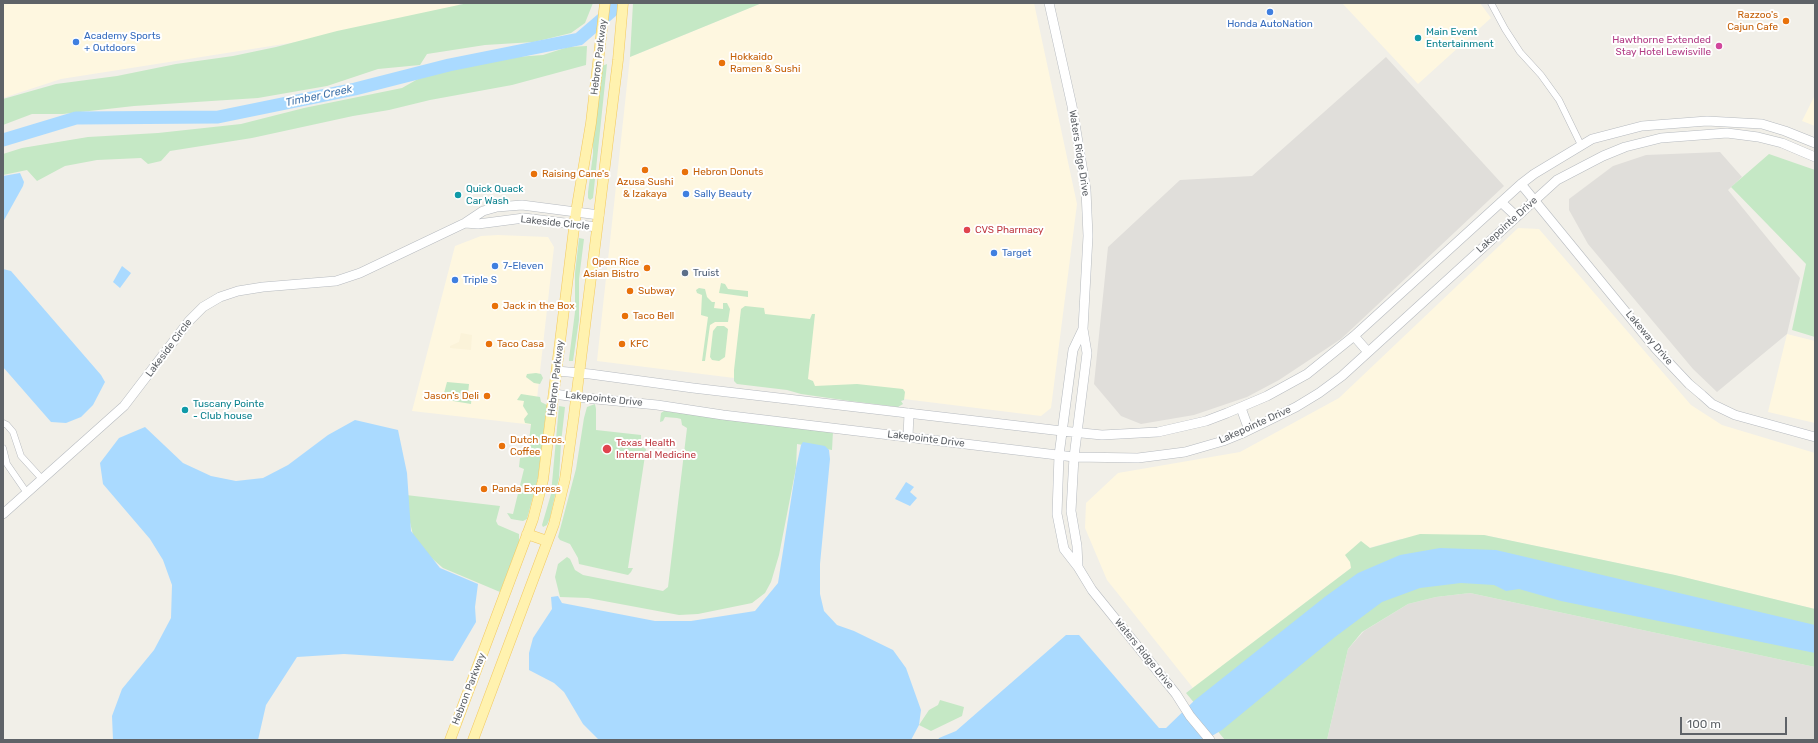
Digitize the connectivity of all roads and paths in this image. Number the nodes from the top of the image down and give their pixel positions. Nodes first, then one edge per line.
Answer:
1 (605, 3) edge
2 (623, 3) edge
3 (1049, 3) edge
4 (1491, 3) edge
5 (1785, 131) junction
6 (1782, 143) junction
7 (1815, 143) edge
8 (1581, 145) junction
9 (1815, 157) edge
10 (1522, 184) junction
11 (1535, 199) junction
12 (1501, 202) junction
13 (576, 212) junction
14 (599, 215) junction
15 (1516, 216) junction
16 (465, 223) junction
17 (576, 224) junction
18 (597, 228) junction
19 (1083, 329) junction
20 (1354, 336) junction
21 (1368, 352) junction
22 (557, 371) junction
23 (580, 372) junction
24 (554, 394) junction
25 (576, 398) junction
26 (1241, 408) junction
27 (909, 413) junction
28 (3, 424) edge
29 (1249, 430) junction
30 (1062, 431) junction
31 (1078, 433) junction
32 (908, 437) junction
33 (1815, 437) edge
34 (3, 448) edge
35 (1059, 455) junction
36 (1074, 457) junction
37 (42, 479) junction
38 (27, 493) junction
39 (3, 514) edge
40 (527, 534) junction
41 (547, 541) junction
42 (1078, 567) junction
43 (450, 740) edge
44 (473, 740) edge
45 (1210, 740) edge

1 - 13 main road, Hebron Parkway
2 - 14 main road, Hebron Parkway
3 - 19 main road, Waters Ridge Drive
4 - 8 street
5 - 6 main road
5 - 7 main road, Lakepointe Drive
5 - 8 main road, Lakepointe Drive
6 - 9 main road, Lakepointe Drive
6 - 11 main road, Lakepointe Drive
8 - 10 main road, Lakepointe Drive
10 - 11 main road, Lakeway Drive
10 - 12 main road, Lakepointe Drive
11 - 15 main road, Lakepointe Drive
11 - 33 main road, Lakeway Drive
12 - 15 main road
12 - 20 main road, Lakepointe Drive
13 - 14 main road, Lakeside Circle
13 - 16 main road, Lakeside Circle
13 - 17 main road, Hebron Parkway
14 - 18 main road, Hebron Parkway
15 - 21 main road, Lakepointe Drive
16 - 17 main road, Lakeside Circle
16 - 37 main road, Lakeside Circle
17 - 18 main road, Lakeside Circle
17 - 22 main road, Hebron Parkway
18 - 23 main road, Hebron Parkway
19 - 30 main road, Waters Ridge Drive
19 - 31 main road, Waters Ridge Drive
20 - 21 main road
20 - 26 main road, Lakepointe Drive
21 - 29 main road, Lakepointe Drive
22 - 23 main road, Lakepointe Drive
22 - 24 main road, Hebron Parkway
23 - 25 main road, Hebron Parkway
23 - 27 main road, Lakepointe Drive
24 - 25 main road, Lakepointe Drive
24 - 40 main road, Hebron Parkway
25 - 32 main road, Lakepointe Drive
25 - 41 main road, Hebron Parkway
26 - 29 main road
26 - 31 main road, Lakepointe Drive
27 - 30 main road, Lakepointe Drive
27 - 32 main road
28 - 37 street
29 - 36 main road, Lakepointe Drive
30 - 31 main road, Lakepointe Drive
30 - 35 main road, Waters Ridge Drive
31 - 36 main road, Waters Ridge Drive
32 - 35 main road, Lakepointe Drive
34 - 38 street
35 - 36 main road, Lakepointe Drive
35 - 42 main road, Waters Ridge Drive
36 - 42 main road, Waters Ridge Drive
37 - 38 main road, Lakeside Circle
38 - 39 main road, Lakeside Circle
40 - 41 main road
40 - 43 main road, Hebron Parkway
41 - 44 main road, Hebron Parkway
42 - 45 main road, Waters Ridge Drive

